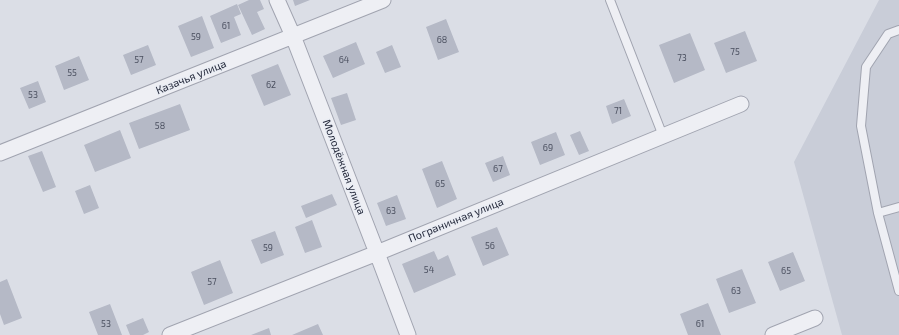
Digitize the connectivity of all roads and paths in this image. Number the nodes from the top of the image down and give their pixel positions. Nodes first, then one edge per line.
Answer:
1 (277, 0) edge
2 (383, 0) edge
3 (610, 0) edge
4 (899, 30) edge
5 (293, 36) junction
6 (741, 104) dead end
7 (664, 136) junction
8 (0, 153) edge
9 (899, 207) edge
10 (878, 213) junction
11 (377, 253) junction
12 (899, 290) edge
13 (815, 318) dead end
14 (170, 335) edge
15 (408, 335) edge
16 (773, 335) edge

1 - 5 street, Молодёжная улица
2 - 5 street, Казачья улица
3 - 7 lane
4 - 10 lane
5 - 8 street, Казачья улица
5 - 11 street, Молодёжная улица
6 - 7 street, Пограничная улица
7 - 11 street, Пограничная улица
9 - 10 lane
10 - 12 lane
11 - 14 street, Пограничная улица
11 - 15 street, Молодёжная улица
13 - 16 street

